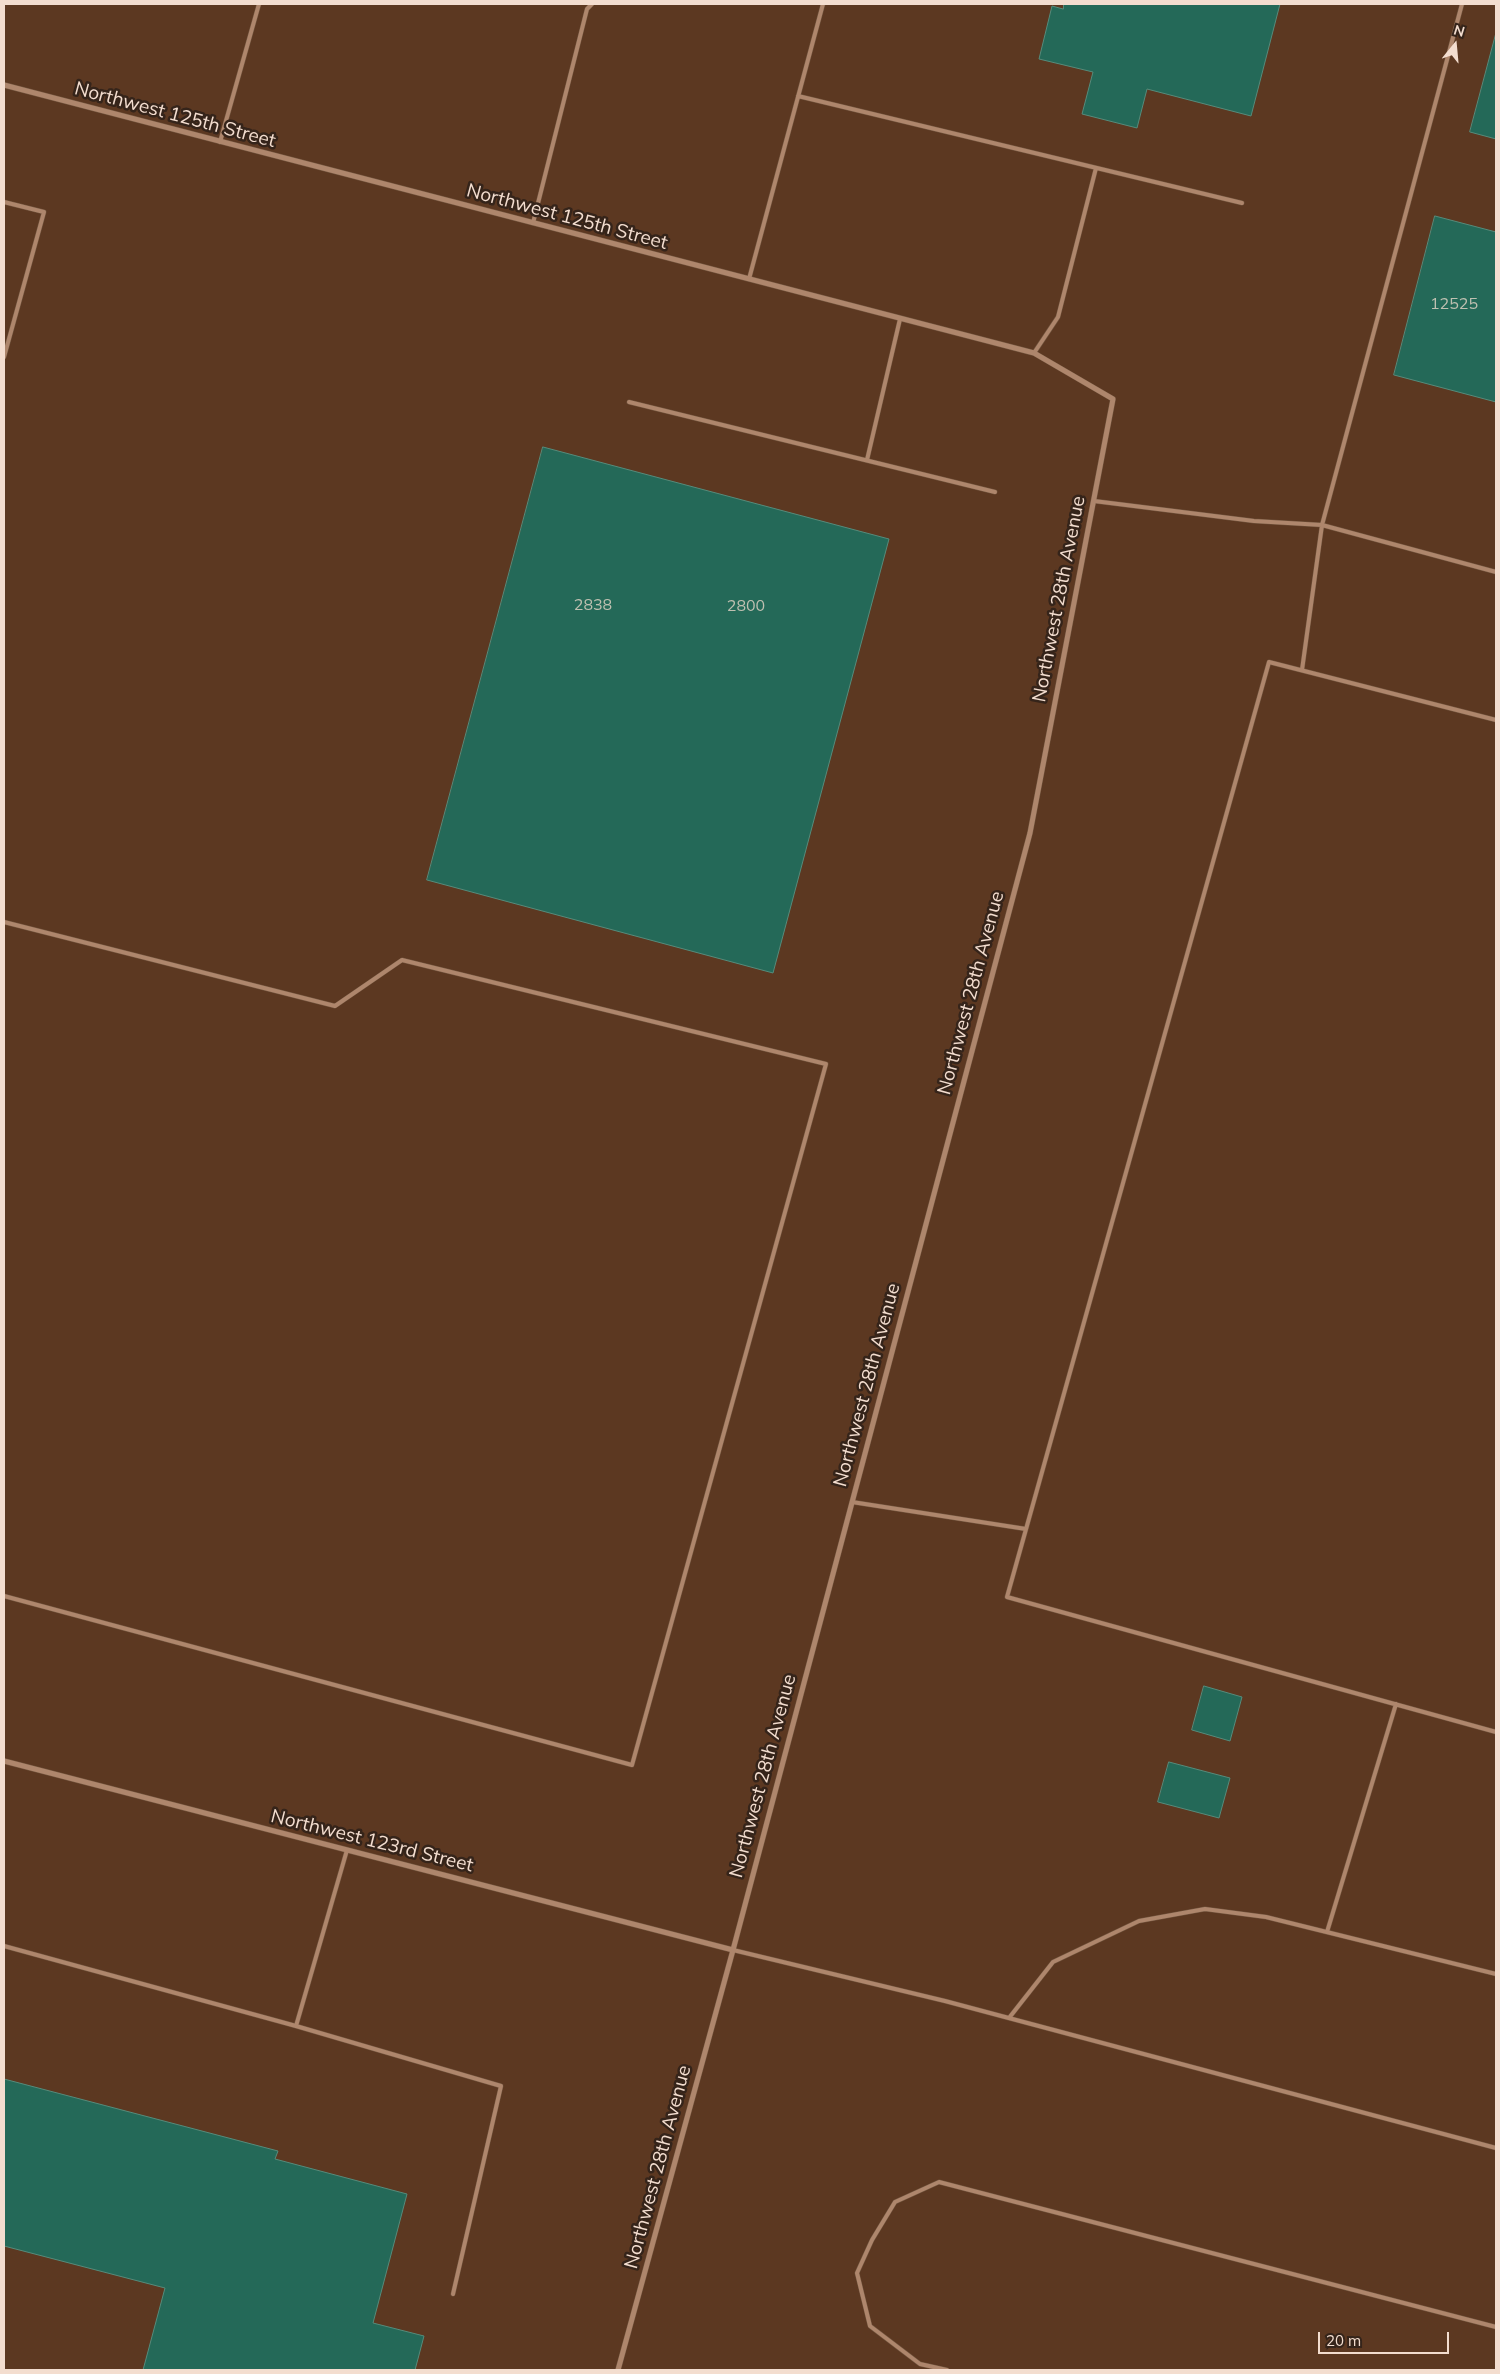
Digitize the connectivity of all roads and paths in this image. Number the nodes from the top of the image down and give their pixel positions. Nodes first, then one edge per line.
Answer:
1 (259, 4) edge
2 (592, 4) edge
3 (823, 4) edge
4 (1462, 4) edge
5 (4, 85) edge
6 (798, 96) junction
7 (220, 142) junction
8 (1096, 168) junction
9 (4, 202) edge
10 (1242, 203) dead end
11 (533, 223) junction
12 (749, 279) junction
13 (900, 318) junction
14 (1034, 353) junction
15 (4, 357) edge
16 (1113, 399) joint
17 (629, 402) dead end
18 (867, 460) junction
19 (995, 492) dead end
20 (1094, 501) junction
21 (1322, 525) junction
22 (1496, 572) edge
23 (1302, 670) junction
24 (1496, 720) edge
25 (4, 922) edge
26 (852, 1502) junction
27 (1026, 1529) junction
28 (4, 1596) edge
29 (1396, 1704) junction
30 (1496, 1732) edge
31 (4, 1761) edge
32 (347, 1850) junction
33 (1327, 1932) junction
34 (4, 1946) edge
35 (733, 1950) junction
36 (1496, 1974) edge
37 (1009, 2018) junction
38 (296, 2026) junction
39 (1496, 2148) edge
40 (453, 2294) dead end
41 (1496, 2327) edge
42 (618, 2370) edge
43 (947, 2370) edge

1 - 7 lane
2 - 11 lane
3 - 6 lane
4 - 21 lane
5 - 7 street, Northwest 125th Street
6 - 8 lane
6 - 12 lane
7 - 11 street, Northwest 125th Street
8 - 10 lane
8 - 14 lane
9 - 15 lane
11 - 12 street, Northwest 125th Street
12 - 13 street, Northwest 125th Street
13 - 14 street, Northwest 125th Street
13 - 18 lane
14 - 16 street, Northwest 125th Street
16 - 20 street, Northwest 28th Avenue
17 - 18 lane
18 - 19 lane
20 - 21 lane
20 - 26 street, Northwest 28th Avenue
21 - 22 lane
21 - 23 lane
23 - 24 lane
23 - 27 lane
25 - 28 lane
26 - 27 lane
26 - 35 street, Northwest 28th Avenue
27 - 29 lane
29 - 30 lane
29 - 33 lane
31 - 32 street, Northwest 123rd Street
32 - 35 street, Northwest 123rd Street
32 - 38 lane
33 - 36 lane
33 - 37 lane
34 - 38 lane
35 - 37 lane
35 - 42 street, Northwest 28th Avenue
37 - 39 lane
38 - 40 lane
41 - 43 lane

